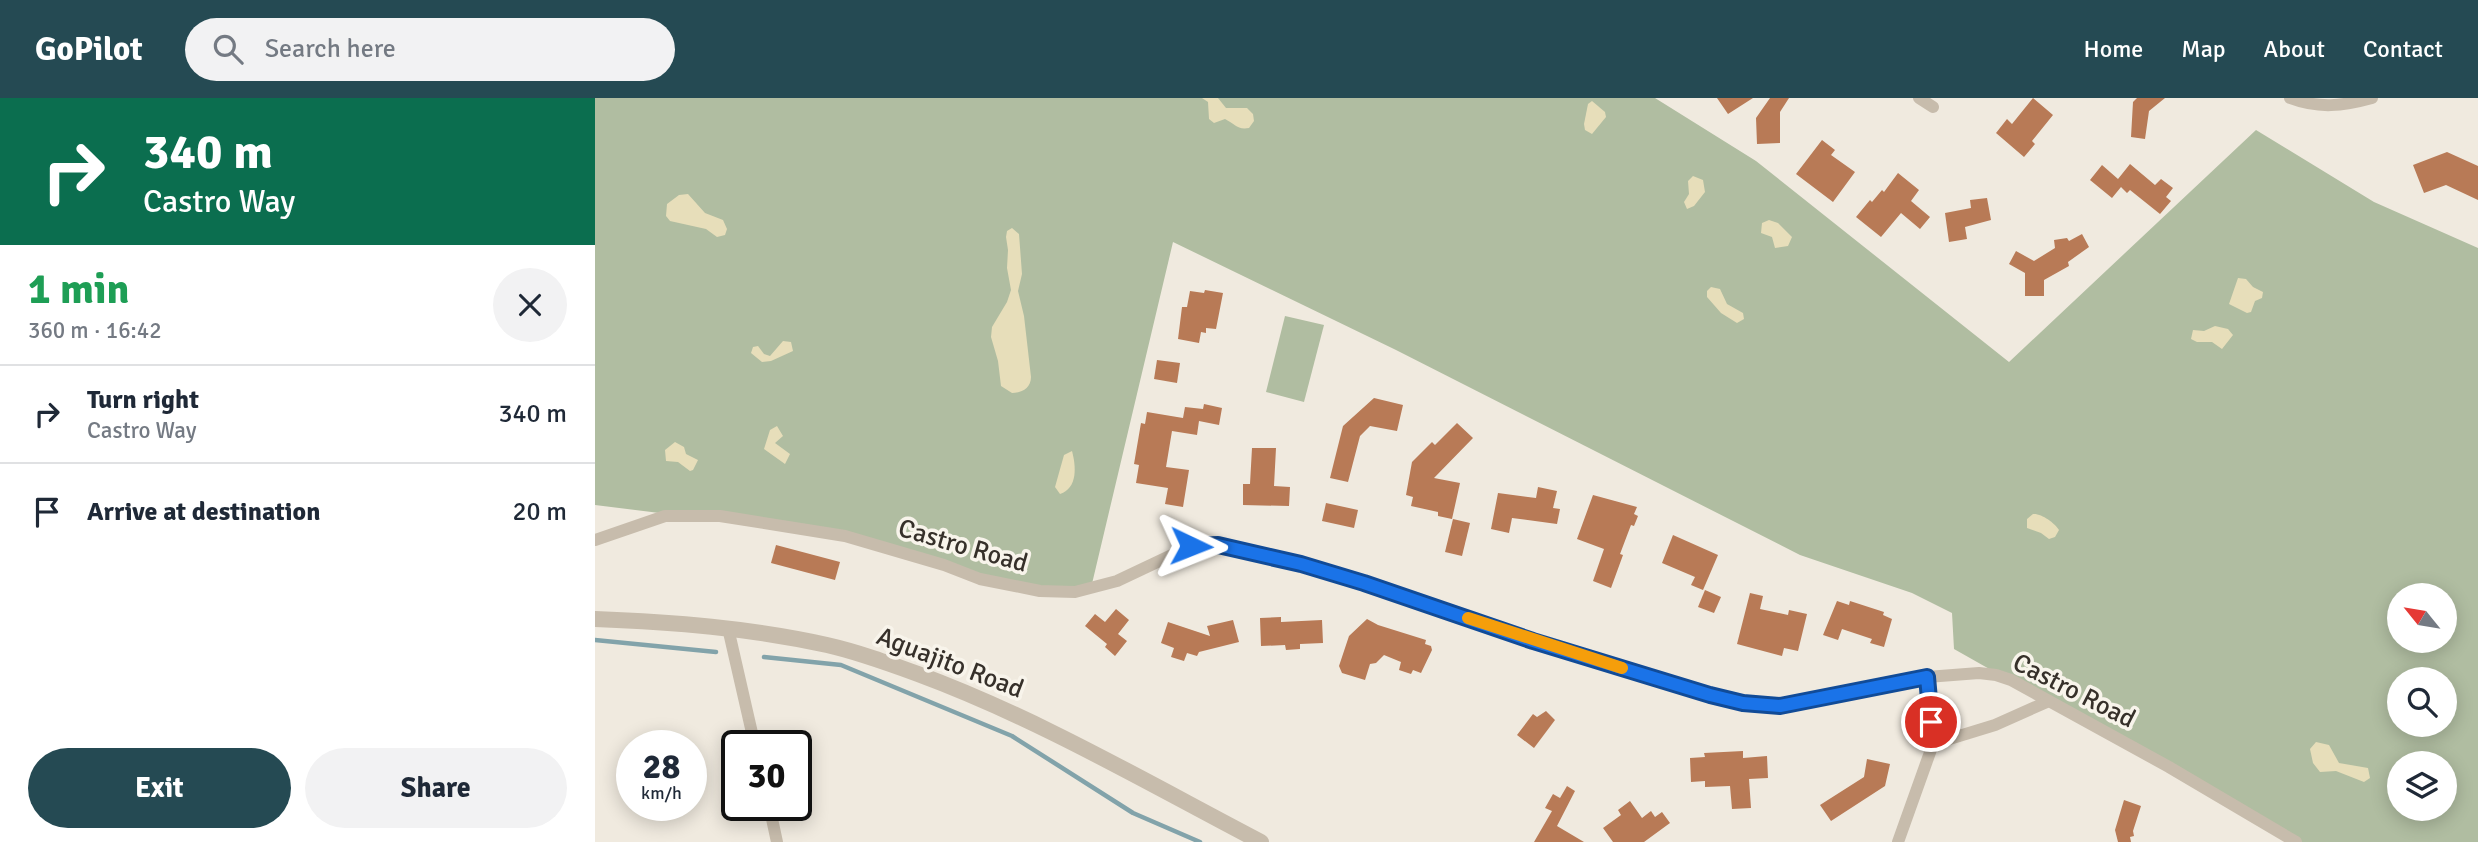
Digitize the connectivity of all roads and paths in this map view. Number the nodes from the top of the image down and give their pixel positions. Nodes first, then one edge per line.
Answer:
1 (1919, 98) edge
2 (2290, 98) edge
3 (2372, 98) edge
4 (1933, 107) dead end
5 (595, 540) edge
6 (595, 619) edge
7 (728, 628) junction
8 (1927, 677) junction
9 (2049, 701) junction
10 (751, 730) edge
11 (1933, 744) junction
12 (772, 821) edge
13 (777, 842) edge
14 (1261, 842) edge
15 (1898, 842) edge
16 (2296, 842) edge

1 - 4 street
2 - 3 street
5 - 8 street, Castro Road
6 - 7 street, Aguajito Road
7 - 10 street
7 - 14 street, Aguajito Road
8 - 9 street, Castro Road
8 - 11 street
9 - 11 street
9 - 16 street, Castro Road
11 - 15 street
12 - 13 street

